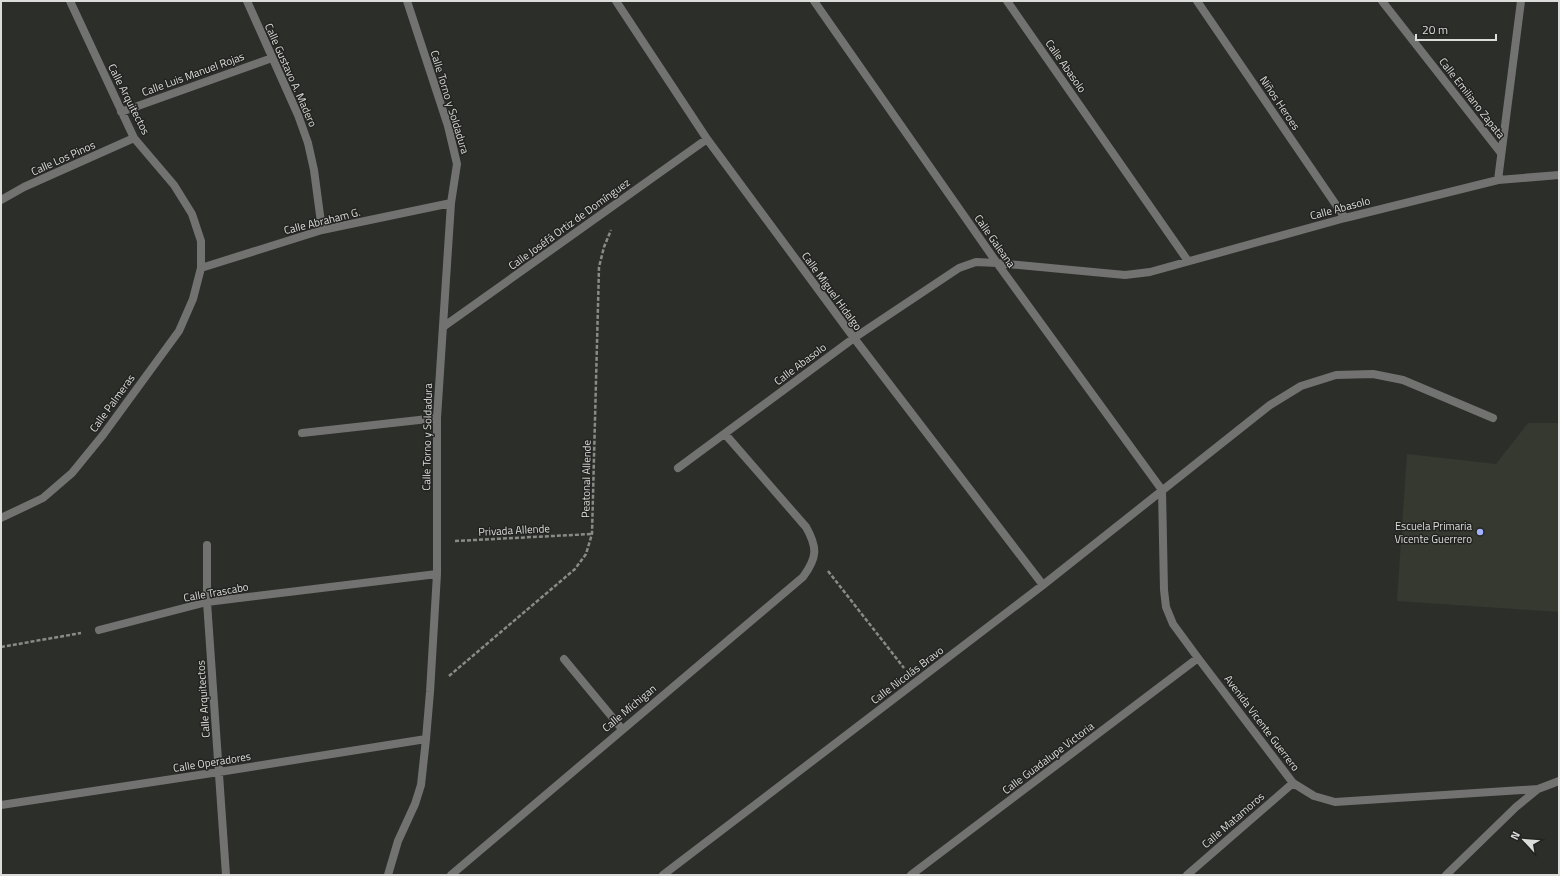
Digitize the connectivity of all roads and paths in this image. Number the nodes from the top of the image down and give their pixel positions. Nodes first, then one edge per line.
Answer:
1 (70, 1) edge
2 (247, 1) edge
3 (407, 1) edge
4 (616, 1) edge
5 (814, 1) edge
6 (1007, 1) edge
7 (1197, 1) edge
8 (1382, 1) edge
9 (1521, 1) edge
10 (272, 58) junction
11 (121, 112) junction
12 (134, 138) junction
13 (707, 139) junction
14 (1501, 153) junction
15 (1559, 175) edge
16 (1498, 180) junction
17 (623, 199) junction
18 (1, 200) edge
19 (451, 203) junction
20 (1345, 218) junction
21 (322, 230) junction
22 (1188, 261) junction
23 (997, 263) junction
24 (201, 268) junction
25 (443, 327) junction
26 (854, 338) junction
27 (437, 418) junction
28 (1494, 418) dead end
29 (302, 433) dead end
30 (725, 434) junction
31 (678, 468) dead end
32 (1162, 490) junction
33 (1, 518) edge
34 (592, 534) junction
35 (437, 542) junction
36 (207, 545) dead end
37 (814, 553) junction
38 (437, 574) junction
39 (1043, 585) junction
40 (207, 602) junction
41 (99, 630) joint
42 (1, 647) edge
43 (1198, 658) junction
44 (564, 659) dead end
45 (916, 682) junction
46 (430, 692) junction
47 (622, 729) junction
48 (426, 739) junction
49 (220, 772) junction
50 (1559, 781) edge
51 (1293, 782) junction
52 (1538, 789) junction
53 (1, 805) edge
54 (226, 875) edge
55 (388, 875) edge
56 (451, 875) edge
57 (664, 875) edge
58 (911, 875) edge
59 (1187, 875) edge
60 (1446, 875) edge

1 - 11 street, Calle Arquitectos
2 - 10 street, Calle Gustavo A. Madero
3 - 19 street, Calle Torno y Soldadura
4 - 13 street, Calle Miguel Hidalgo
5 - 23 street, Calle Galeana
6 - 22 street, Calle Abasolo
7 - 20 street, Niños Heroes
8 - 14 street, Calle Emiliano Zapata
9 - 14 street
10 - 11 street, Calle Luis Manuel Rojas
10 - 21 street, Calle Gustavo A. Madero
11 - 12 street, Calle Arquitectos
12 - 18 street, Calle Los Pinos
12 - 24 street, Calle Arquitectos
13 - 17 street, Calle Joséfá Ortiz de Domínguez
13 - 26 street, Calle Miguel Hidalgo
14 - 16 street
15 - 16 street, Calle Abasolo
16 - 20 street, Calle Abasolo
17 - 25 street, Calle Joséfá Ortiz de Domínguez
17 - 34 path, Peatonal Allende
19 - 21 street, Calle Abraham G.
19 - 25 street, Calle Torno y Soldadura
20 - 22 street, Calle Abasolo
21 - 24 street, Calle Abraham G.
22 - 23 street, Calle Abasolo
23 - 26 street, Calle Abasolo
23 - 32 street, Calle Galeana
24 - 33 street, Calle Palmeras
25 - 27 street, Calle Torno y Soldadura
26 - 30 street, Calle Abasolo
26 - 39 street, Calle Miguel Hidalgo
27 - 29 street
27 - 35 street, Calle Torno y Soldadura
28 - 32 street, Calle Nicolás Bravo
30 - 31 street, Calle Abasolo
30 - 37 street
32 - 39 street, Calle Nicolás Bravo
32 - 43 street, Avenida Vicente Guerrero
34 - 35 path, Privada Allende
34 - 46 path, Peatonal Allende
35 - 38 street, Calle Torno y Soldadura
36 - 40 street, Calle Arquitectos
37 - 45 path
37 - 47 street, Calle Míchigan
38 - 40 street, Calle Trascabo
38 - 46 street, Calle Torno y Soldadura
39 - 45 street, Calle Nicolás Bravo
40 - 41 street, Calle Trascabo
40 - 49 street, Calle Arquitectos
41 - 42 path
43 - 51 street, Avenida Vicente Guerrero
43 - 58 street, Calle Guadalupe Victoria
44 - 47 street
45 - 57 street, Calle Nicolás Bravo
46 - 48 street, Calle Torno y Soldadura
47 - 56 street, Calle Míchigan
48 - 49 street, Calle Operadores
48 - 55 street, Calle Torno y Soldadura
49 - 53 street, Calle Operadores
49 - 54 street, Calle Arquitectos
50 - 52 street
51 - 52 street, Avenida Vicente Guerrero
51 - 59 street, Calle Matamoros
52 - 60 street

